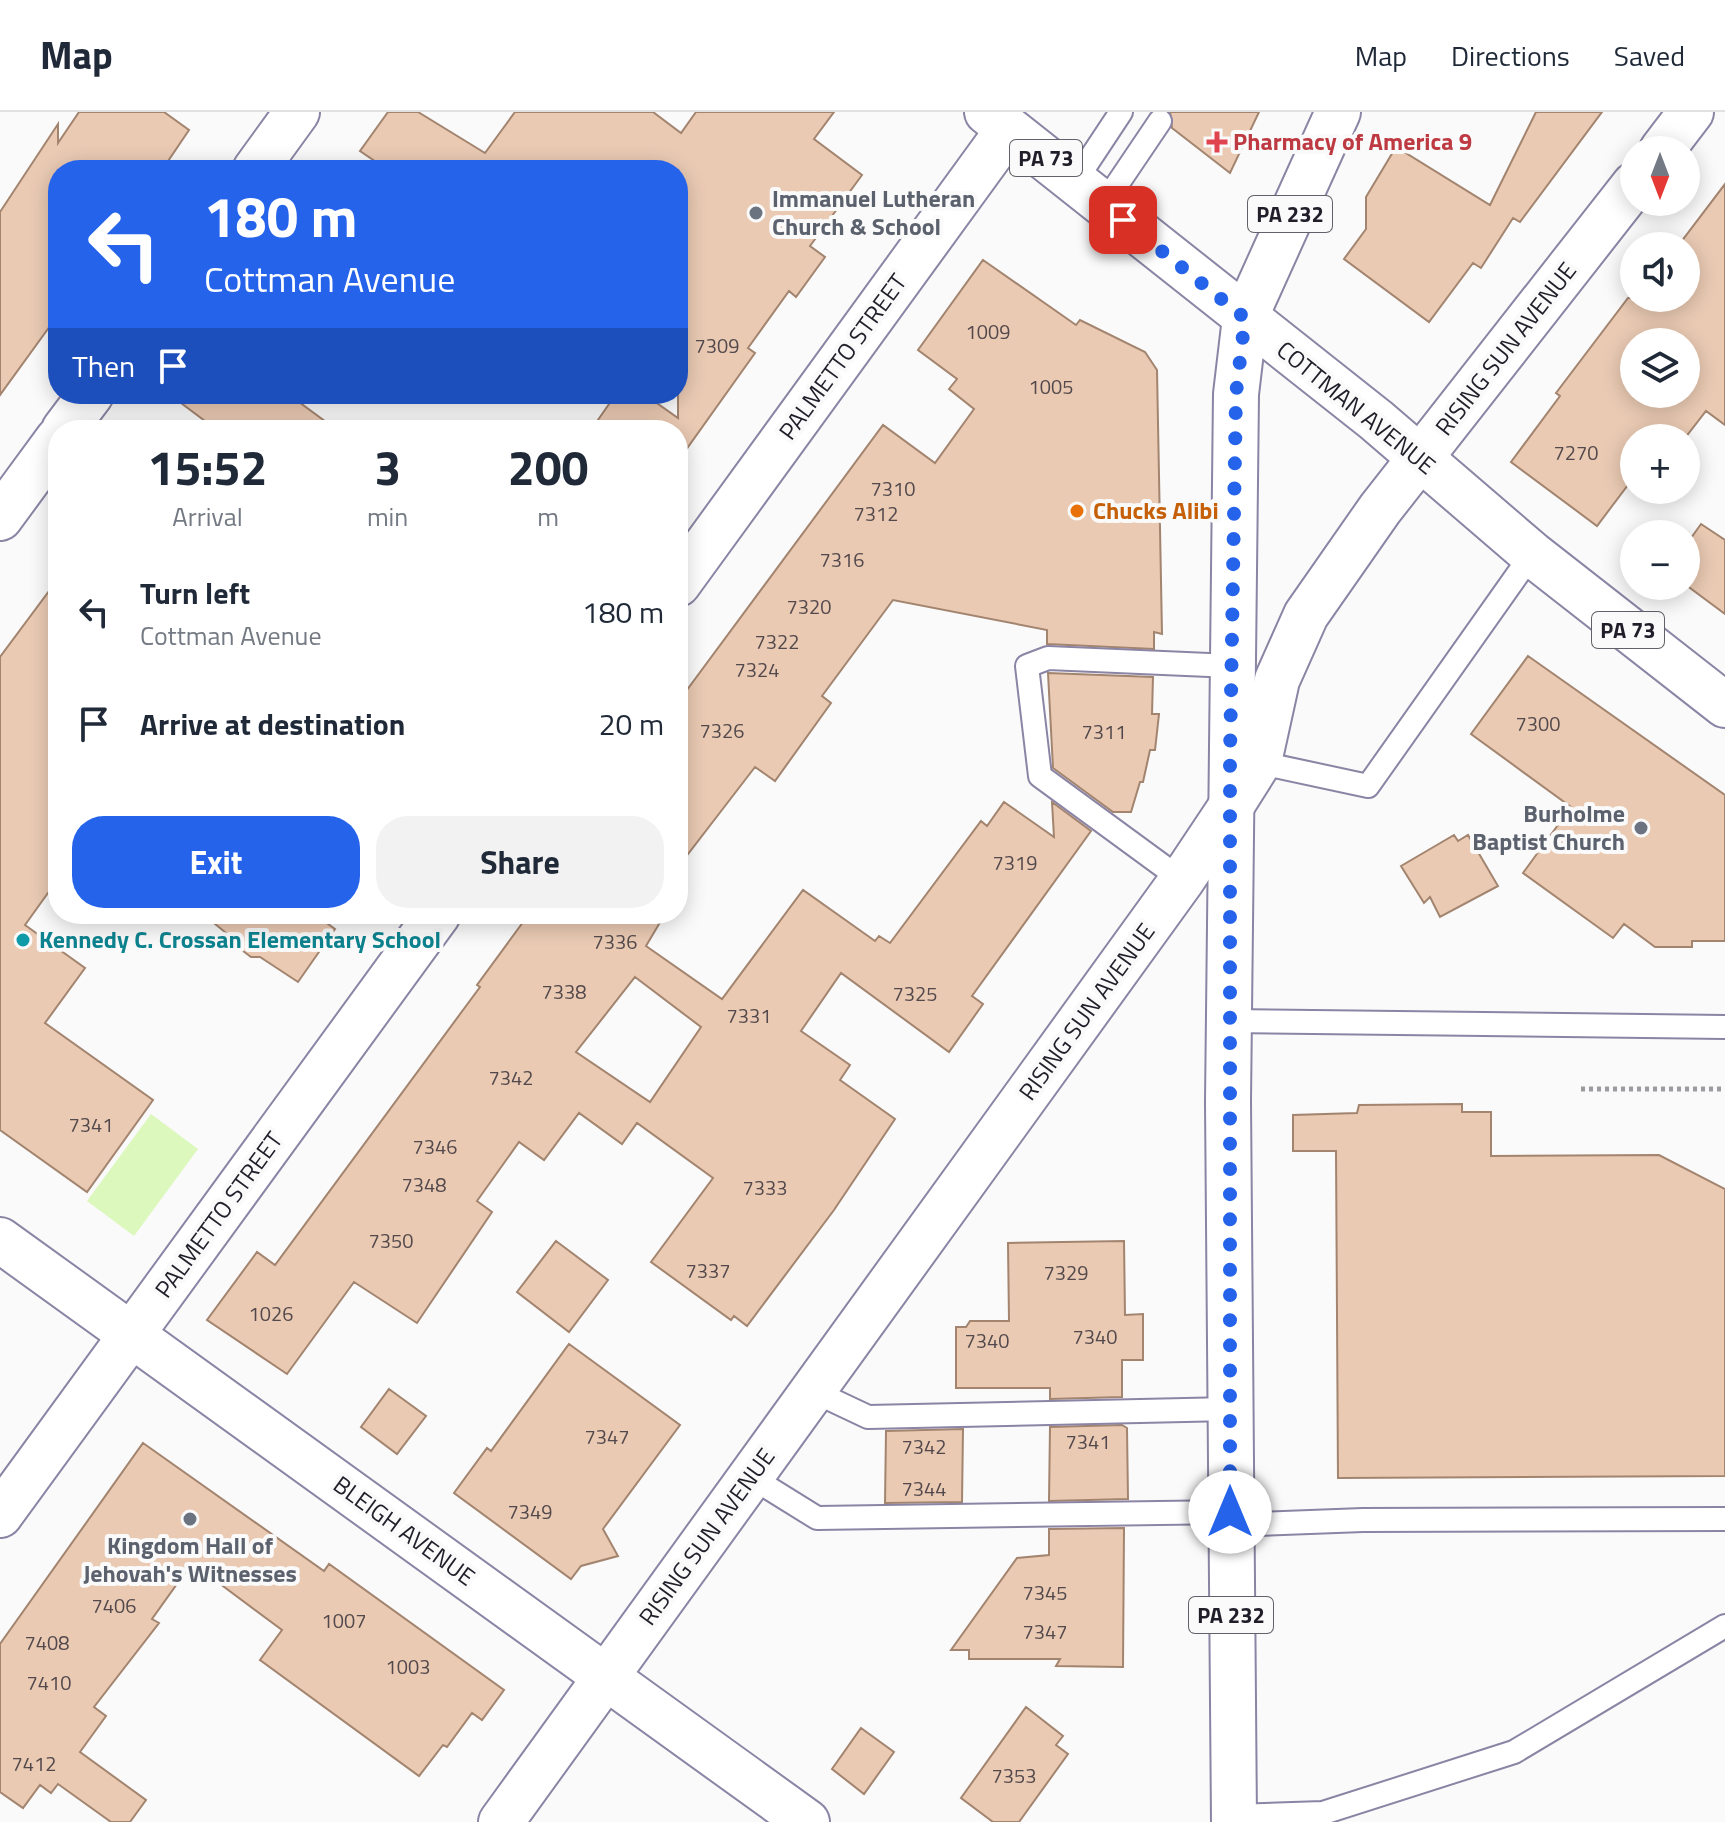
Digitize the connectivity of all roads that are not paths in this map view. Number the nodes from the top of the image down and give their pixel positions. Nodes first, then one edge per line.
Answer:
1 (297, 112) edge
2 (1121, 112) edge
3 (1338, 112) edge
4 (1691, 112) edge
5 (1001, 119) edge
6 (1160, 121) dead end
7 (1673, 136) edge
8 (262, 160) edge
9 (1090, 192) junction
10 (1620, 203) edge
11 (1245, 318) junction
12 (48, 453) edge
13 (1421, 459) junction
14 (0, 518) edge
15 (1532, 554) junction
16 (688, 570) edge
17 (1232, 666) junction
18 (1725, 705) edge
19 (1244, 760) junction
20 (1230, 808) junction
21 (1182, 880) junction
22 (431, 924) edge
23 (1229, 1021) junction
24 (1725, 1027) edge
25 (0, 1240) edge
26 (131, 1336) junction
27 (813, 1391) junction
28 (1230, 1409) junction
29 (751, 1477) junction
30 (0, 1515) edge
31 (1230, 1518) junction
32 (1725, 1519) edge
33 (1725, 1626) edge
34 (608, 1676) junction
35 (1234, 1819) edge
36 (501, 1822) edge
37 (807, 1822) edge

1 - 8 street
2 - 9 lane
3 - 11 street, PA 232
4 - 7 street
5 - 9 street, COTTMAN AVENUE / PA 73
5 - 16 street, PALMETTO STREET
6 - 9 lane
9 - 11 street, COTTMAN AVENUE / PA 73
10 - 13 street, RISING SUN AVENUE
11 - 13 street, COTTMAN AVENUE / PA 73
11 - 17 street, PA 232
12 - 14 street
13 - 15 street, COTTMAN AVENUE / PA 73
13 - 19 street, RISING SUN AVENUE
15 - 18 street, COTTMAN AVENUE / PA 73
15 - 19 lane
17 - 19 street, PA 232
17 - 21 lane
19 - 20 street, PA 232
20 - 21 street, RISING SUN AVENUE
20 - 23 street, PA 232
21 - 27 street, RISING SUN AVENUE
22 - 26 street, PALMETTO STREET
23 - 24 lane
23 - 28 street, PA 232
25 - 26 street, BLEIGH AVENUE
26 - 30 street, PALMETTO STREET
26 - 34 street, BLEIGH AVENUE
27 - 28 lane
27 - 29 street, RISING SUN AVENUE
28 - 31 street, PA 232
29 - 31 lane
29 - 34 street, RISING SUN AVENUE
31 - 32 lane
31 - 35 street, PA 232
33 - 35 lane
34 - 36 street, RISING SUN AVENUE
34 - 37 street, BLEIGH AVENUE

